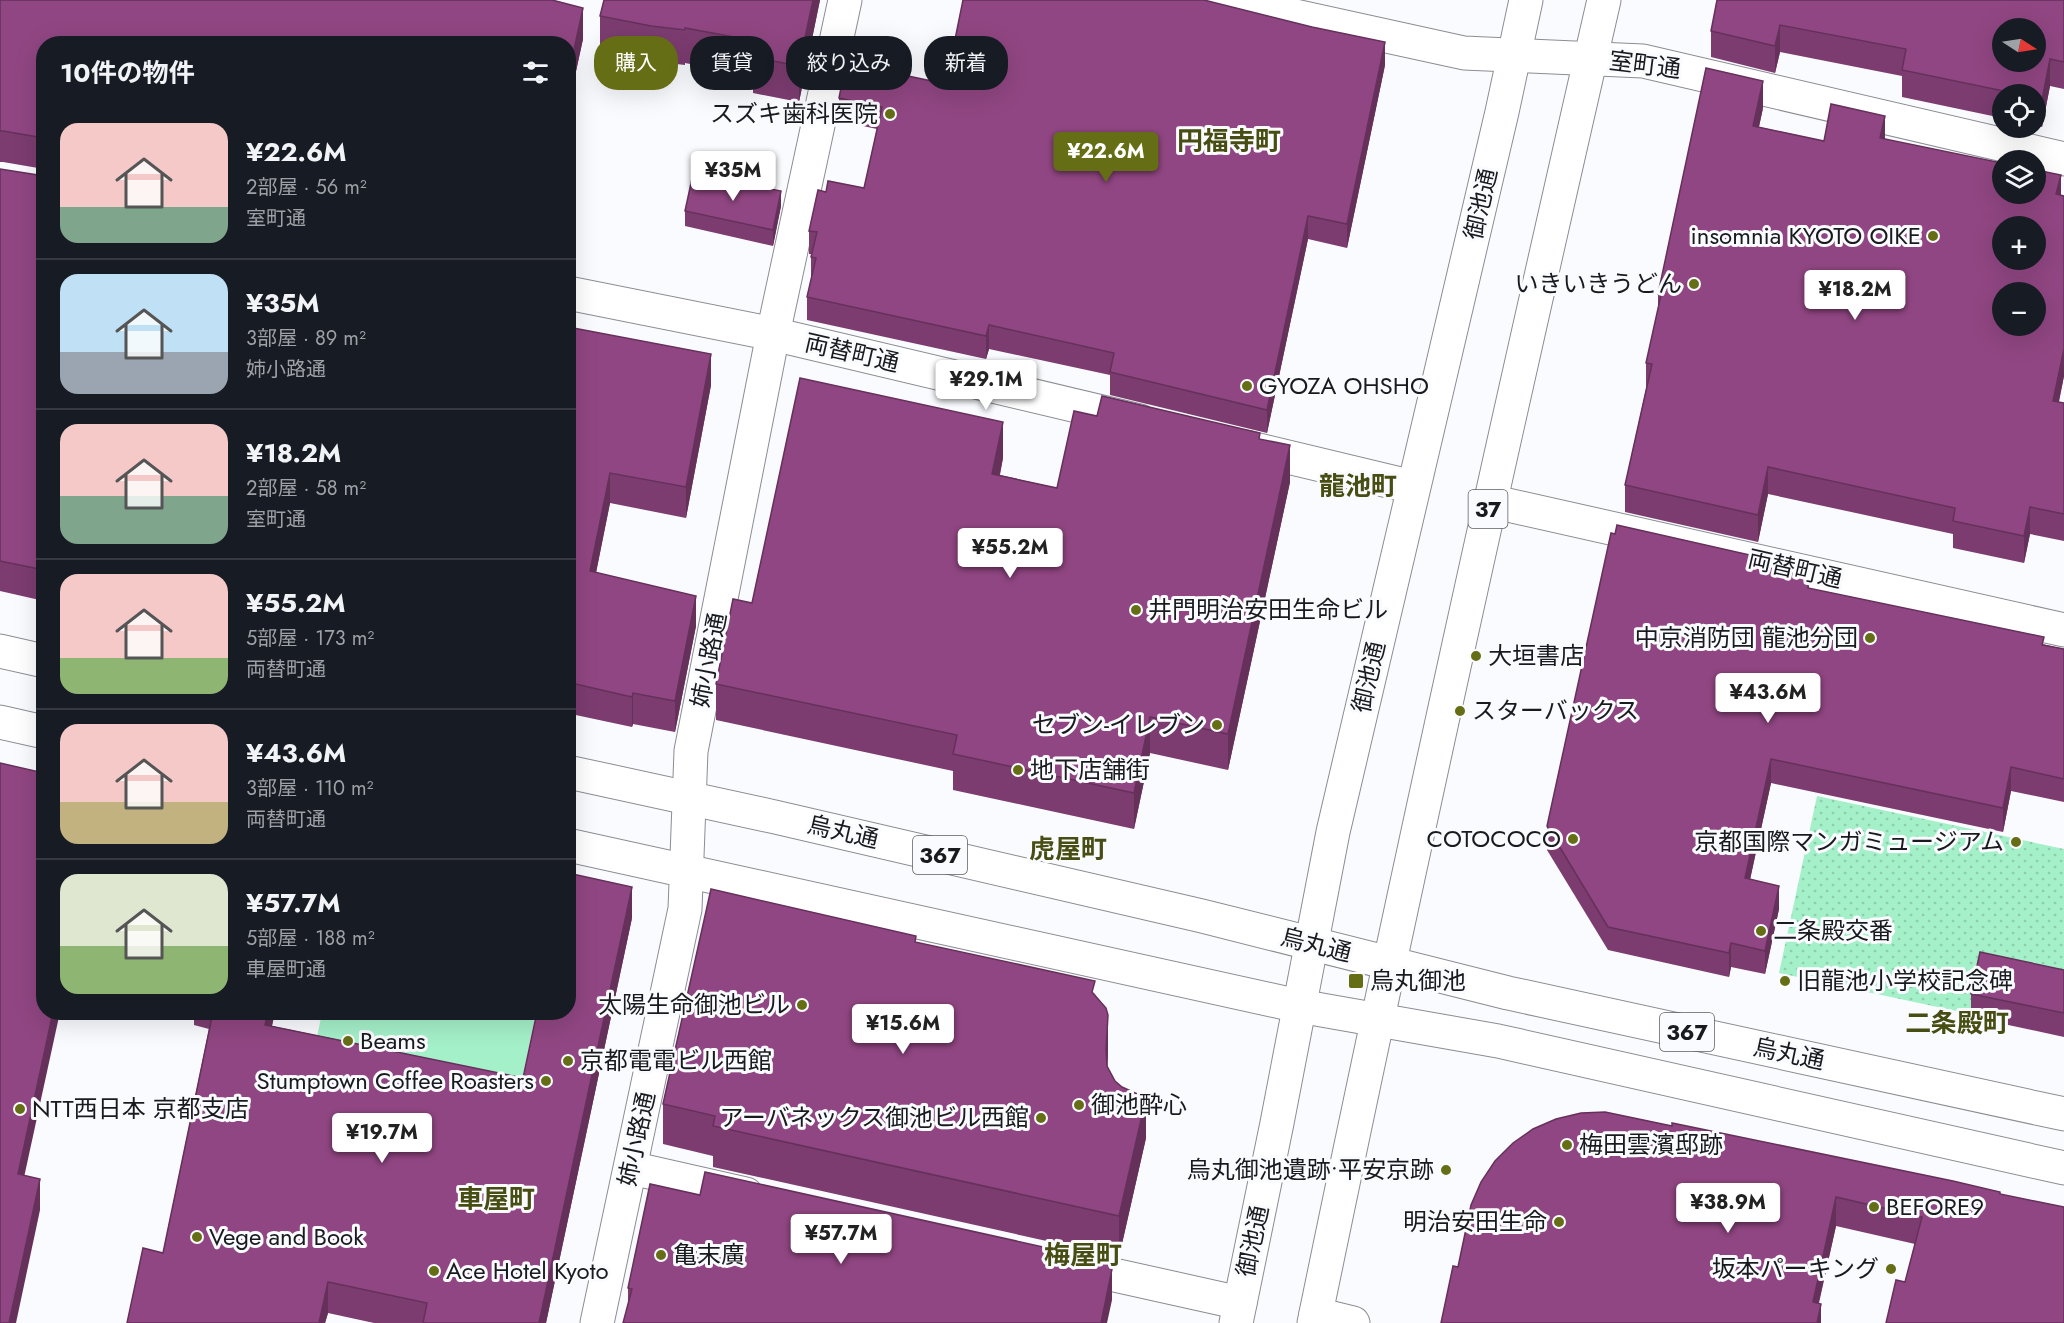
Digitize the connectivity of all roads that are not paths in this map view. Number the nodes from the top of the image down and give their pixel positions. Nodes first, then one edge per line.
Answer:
1 (845, 0) edge
2 (1222, 0) edge
3 (1526, 0) edge
4 (1604, 0) edge
5 (1515, 55) junction
6 (1591, 59) junction
7 (2064, 159) edge
8 (576, 295) edge
9 (773, 334) junction
10 (1174, 429) edge
11 (1220, 440) edge
12 (1413, 487) junction
13 (1490, 501) junction
14 (2064, 630) edge
15 (0, 651) edge
16 (36, 658) edge
17 (0, 722) edge
18 (36, 730) edge
19 (576, 774) edge
20 (689, 798) junction
21 (576, 847) edge
22 (686, 870) junction
23 (1311, 943) junction
24 (1389, 963) junction
25 (1299, 1006) junction
26 (1378, 1019) junction
27 (2064, 1114) edge
28 (631, 1168) junction
29 (2064, 1168) edge
30 (780, 1201) edge
31 (1044, 1260) edge
32 (1238, 1313) edge
33 (1315, 1319) edge
34 (597, 1323) edge
35 (1353, 1323) edge

1 - 9 main road, 姉小路通
2 - 5 main road, 室町通
3 - 5 main road, 御池通
4 - 6 main road, 37
5 - 6 main road, 室町通
5 - 12 main road, 御池通
6 - 7 main road, 室町通
6 - 13 main road, 37
8 - 9 main road, 両替町通
9 - 10 main road, 両替町通
9 - 20 main road, 姉小路通
11 - 12 main road
12 - 23 main road, 御池通
13 - 14 main road, 両替町通
13 - 24 main road, 37
15 - 16 main road
17 - 18 main road
19 - 20 main road, 烏丸通 / 367
20 - 22 main road, 姉小路通
20 - 23 main road, 烏丸通 / 367
21 - 22 main road, 367
22 - 25 main road, 367
22 - 28 main road, 姉小路通
23 - 24 main road, 烏丸通 / 367
23 - 25 main road, 御池通
24 - 26 main road, 37
24 - 27 main road, 烏丸通 / 367
25 - 26 main road, 367
25 - 32 main road, 御池通
26 - 29 main road, 367
26 - 33 main road, 37
28 - 30 main road
28 - 34 main road, 姉小路通
31 - 32 main road
33 - 35 main road

